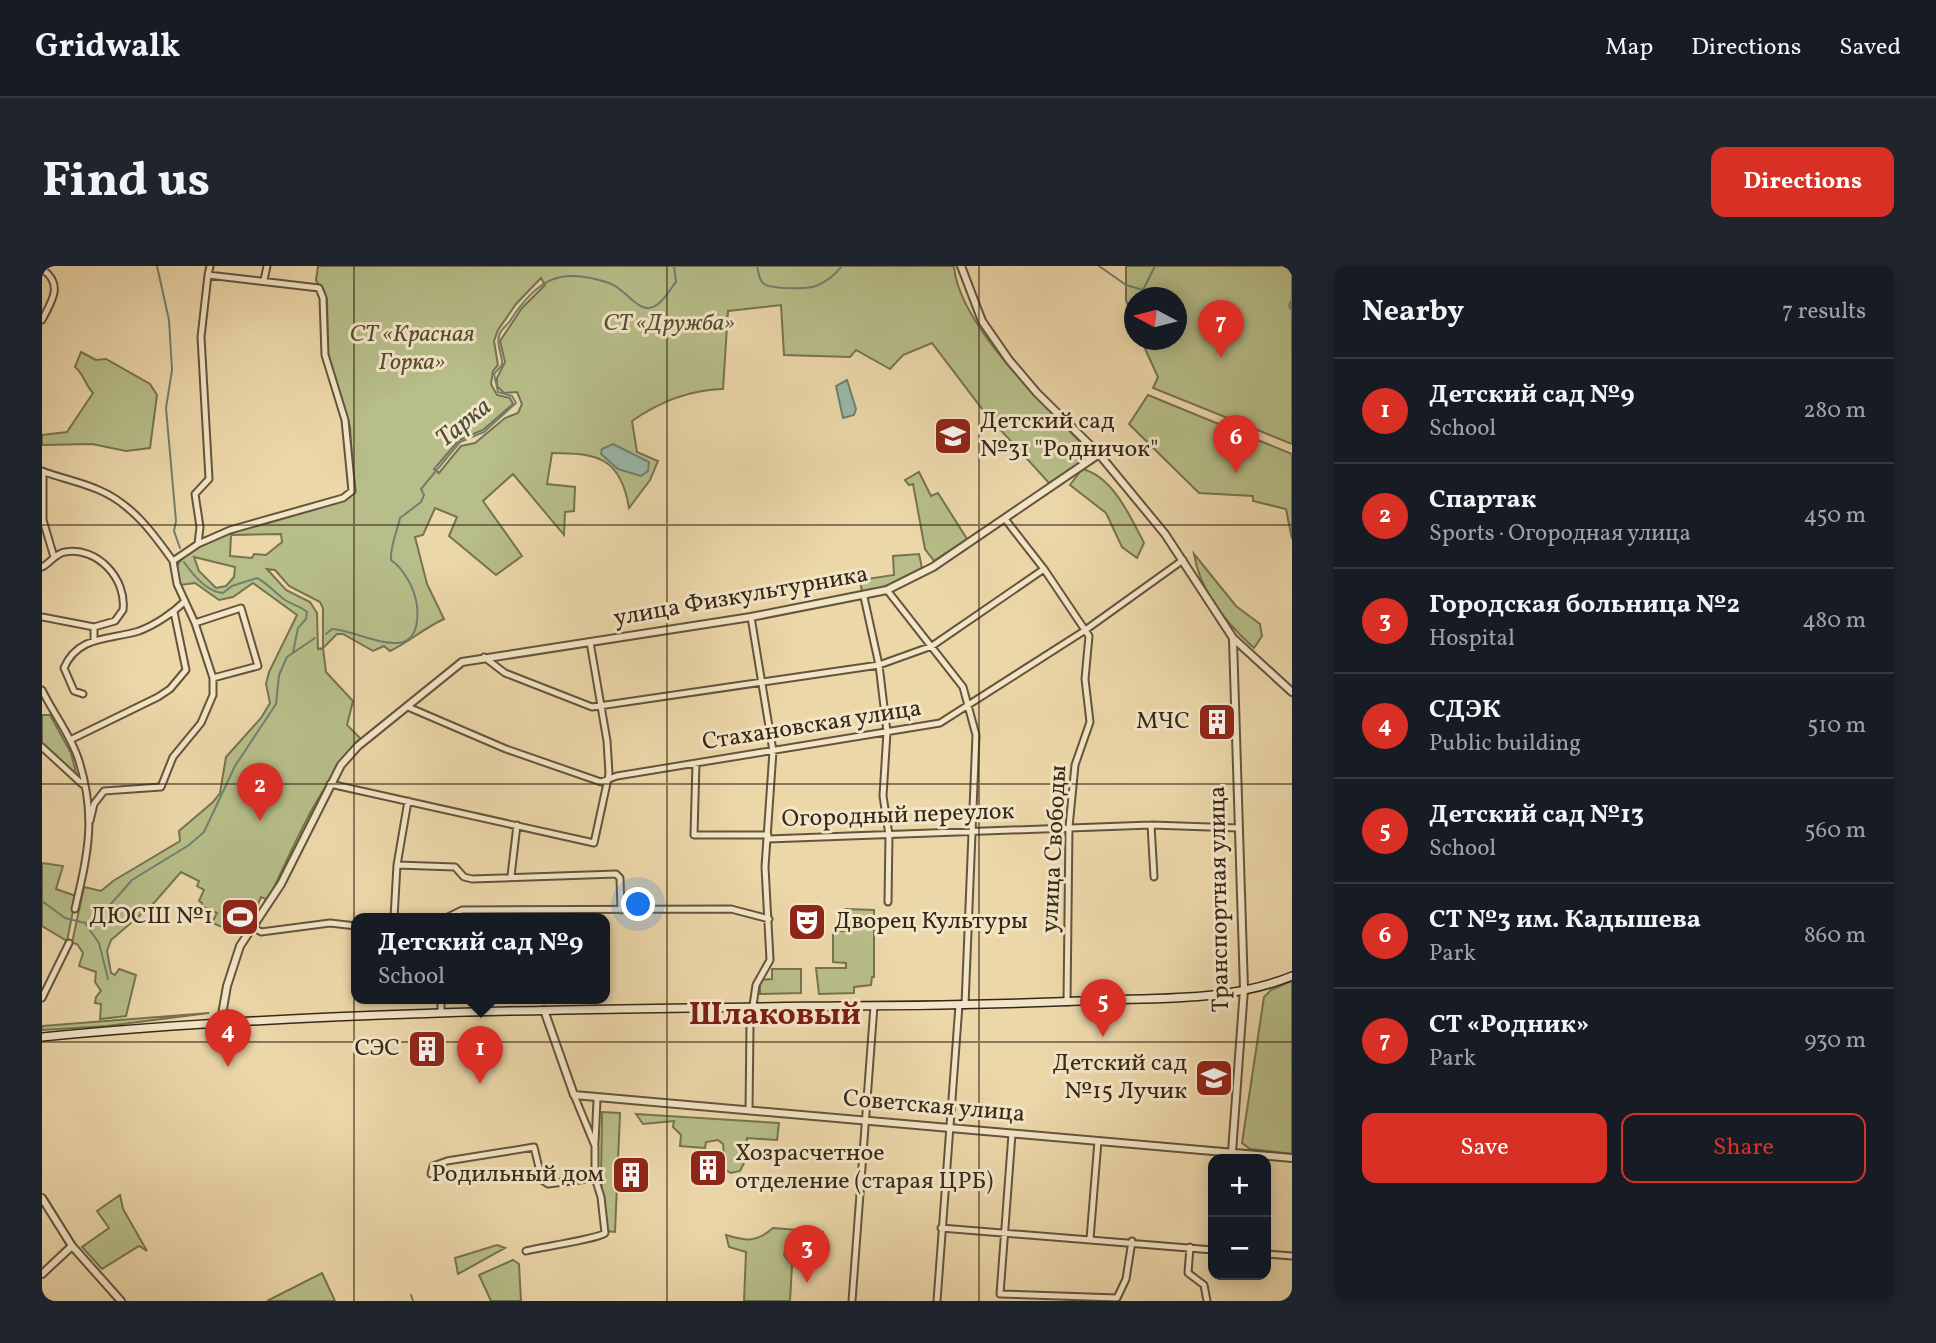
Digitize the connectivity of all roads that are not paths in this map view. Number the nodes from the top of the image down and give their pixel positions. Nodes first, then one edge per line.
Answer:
1 (209, 266) edge
2 (267, 266) edge
3 (961, 266) edge
4 (42, 269) edge
5 (208, 275) junction
6 (264, 281) junction
7 (42, 320) edge
8 (1099, 454) junction
9 (43, 471) edge
10 (1005, 519) junction
11 (198, 544) junction
12 (54, 557) junction
13 (1183, 560) junction
14 (173, 561) junction
15 (42, 567) edge
16 (1044, 569) junction
17 (887, 590) junction
18 (864, 597) junction
19 (185, 601) junction
20 (174, 612) junction
21 (42, 617) edge
22 (751, 617) junction
23 (195, 623) junction
24 (94, 627) junction
25 (1084, 631) junction
26 (1233, 638) junction
27 (94, 639) junction
28 (590, 642) junction
29 (932, 646) junction
30 (484, 657) junction
31 (879, 664) junction
32 (213, 678) junction
33 (762, 682) junction
34 (42, 692) edge
35 (1292, 692) edge
36 (83, 694) dead end
37 (967, 704) junction
38 (408, 707) junction
39 (602, 707) junction
40 (887, 732) junction
41 (70, 740) junction
42 (42, 747) edge
43 (773, 751) junction
44 (696, 763) junction
45 (609, 779) junction
46 (330, 784) junction
47 (84, 786) junction
48 (408, 801) junction
49 (90, 821) junction
50 (517, 825) junction
51 (1151, 825) junction
52 (1069, 827) junction
53 (1239, 828) junction
54 (972, 831) junction
55 (889, 835) junction
56 (768, 837) junction
57 (397, 866) junction
58 (511, 876) junction
59 (1154, 877) dead end
60 (888, 902) dead end
61 (75, 909) dead end
62 (621, 910) junction
63 (394, 913) edge
64 (458, 913) edge
65 (769, 919) junction
66 (351, 925) edge
67 (253, 928) junction
68 (69, 943) dead end
69 (1292, 976) edge
70 (1244, 989) junction
71 (42, 998) edge
72 (1067, 1002) junction
73 (441, 1004) edge
74 (962, 1005) junction
75 (874, 1006) junction
76 (754, 1007) junction
77 (544, 1010) junction
78 (442, 1012) junction
79 (221, 1020) junction
80 (42, 1037) edge
81 (574, 1095) junction
82 (597, 1100) junction
83 (749, 1110) junction
84 (867, 1121) junction
85 (948, 1128) junction
86 (1012, 1134) junction
87 (1098, 1141) junction
88 (595, 1146) junction
89 (1214, 1154) edge
90 (1232, 1154) edge
91 (1271, 1157) edge
92 (1292, 1158) edge
93 (431, 1174) dead end
94 (595, 1178) junction
95 (42, 1198) edge
96 (941, 1228) junction
97 (1004, 1232) junction
98 (1090, 1239) junction
99 (1132, 1241) junction
100 (72, 1246) junction
101 (1190, 1247) junction
102 (1208, 1249) edge
103 (526, 1251) dead end
104 (1271, 1254) edge
105 (1292, 1256) edge
106 (42, 1274) edge
107 (121, 1301) edge
108 (852, 1301) edge
109 (937, 1301) edge
110 (1207, 1301) edge

1 - 5 street
2 - 6 street
3 - 8 street
4 - 7 street
5 - 6 street
5 - 11 street
6 - 11 street
8 - 10 street, улица Физкультурника
8 - 13 street
9 - 12 street
9 - 14 street
10 - 16 street, улица Свободы
10 - 17 street, улица Физкультурника
11 - 14 street
12 - 15 street
12 - 24 street
13 - 25 street, Стахановская улица
13 - 26 street
14 - 19 street
16 - 25 street, улица Свободы
16 - 29 street
17 - 18 street, улица Физкультурника
17 - 29 street
18 - 22 street, улица Физкультурника
18 - 31 street
19 - 20 street
19 - 23 street
20 - 27 street
20 - 41 street
21 - 24 street
22 - 28 street, улица Физкультурника
22 - 33 street
23 - 32 street
23 - 32 street
24 - 27 street
25 - 37 street, Стахановская улица
25 - 52 street, улица Свободы
26 - 35 street
26 - 53 street, Транспортная улица
27 - 36 street
28 - 30 street, улица Физкультурника
28 - 39 street
29 - 31 street
29 - 37 street
30 - 38 street, улица Физкультурника
30 - 39 street
31 - 33 street
31 - 40 street
32 - 49 street
33 - 39 street
33 - 43 street
34 - 41 street
37 - 40 street, Стахановская улица
37 - 54 street
38 - 45 street, Стахановская улица
38 - 46 street, улица Физкультурника
39 - 45 street
40 - 43 street, Стахановская улица
40 - 55 street
41 - 47 street
42 - 47 street
43 - 44 street, Стахановская улица
43 - 56 street
44 - 45 street, Стахановская улица
44 - 56 street, Огородный переулок
45 - 50 street
46 - 48 street
46 - 67 street, улица Физкультурника
47 - 49 street
48 - 50 street
48 - 57 street
49 - 61 street
50 - 58 street
51 - 52 street, Огородный переулок
51 - 53 street, Огородный переулок
51 - 59 street
52 - 54 street, Огородный переулок
52 - 72 street, улица Свободы
53 - 70 street, Транспортная улица
54 - 55 street, Огородный переулок
54 - 74 street
55 - 56 street, Огородный переулок
55 - 60 street
56 - 65 street
57 - 58 street
57 - 63 street
58 - 62 street
62 - 64 street
62 - 65 street
65 - 76 street
66 - 67 street
67 - 79 street, улица Физкультурника
68 - 71 street
69 - 70 main road
70 - 72 main road
70 - 90 street, Транспортная улица
72 - 74 main road
73 - 78 street
74 - 75 main road
74 - 85 street
75 - 76 main road
75 - 84 street
76 - 77 main road
76 - 83 street
77 - 78 main road
77 - 81 street
78 - 79 main road
79 - 80 main road
81 - 82 street, Советская улица
81 - 88 street
82 - 83 street, Советская улица
82 - 88 street
83 - 84 street, Советская улица
84 - 85 street, Советская улица
84 - 108 street
85 - 86 street, Советская улица
85 - 96 street
86 - 87 street, Советская улица
86 - 97 street
87 - 89 street, Советская улица
87 - 98 street
88 - 94 street
91 - 92 street, Советская улица
93 - 94 street
94 - 103 street
95 - 100 street
96 - 97 street
96 - 109 street
97 - 98 street
97 - 99 street
98 - 99 street
99 - 101 street
100 - 106 street
100 - 107 street
101 - 102 street
101 - 110 street
104 - 105 street

